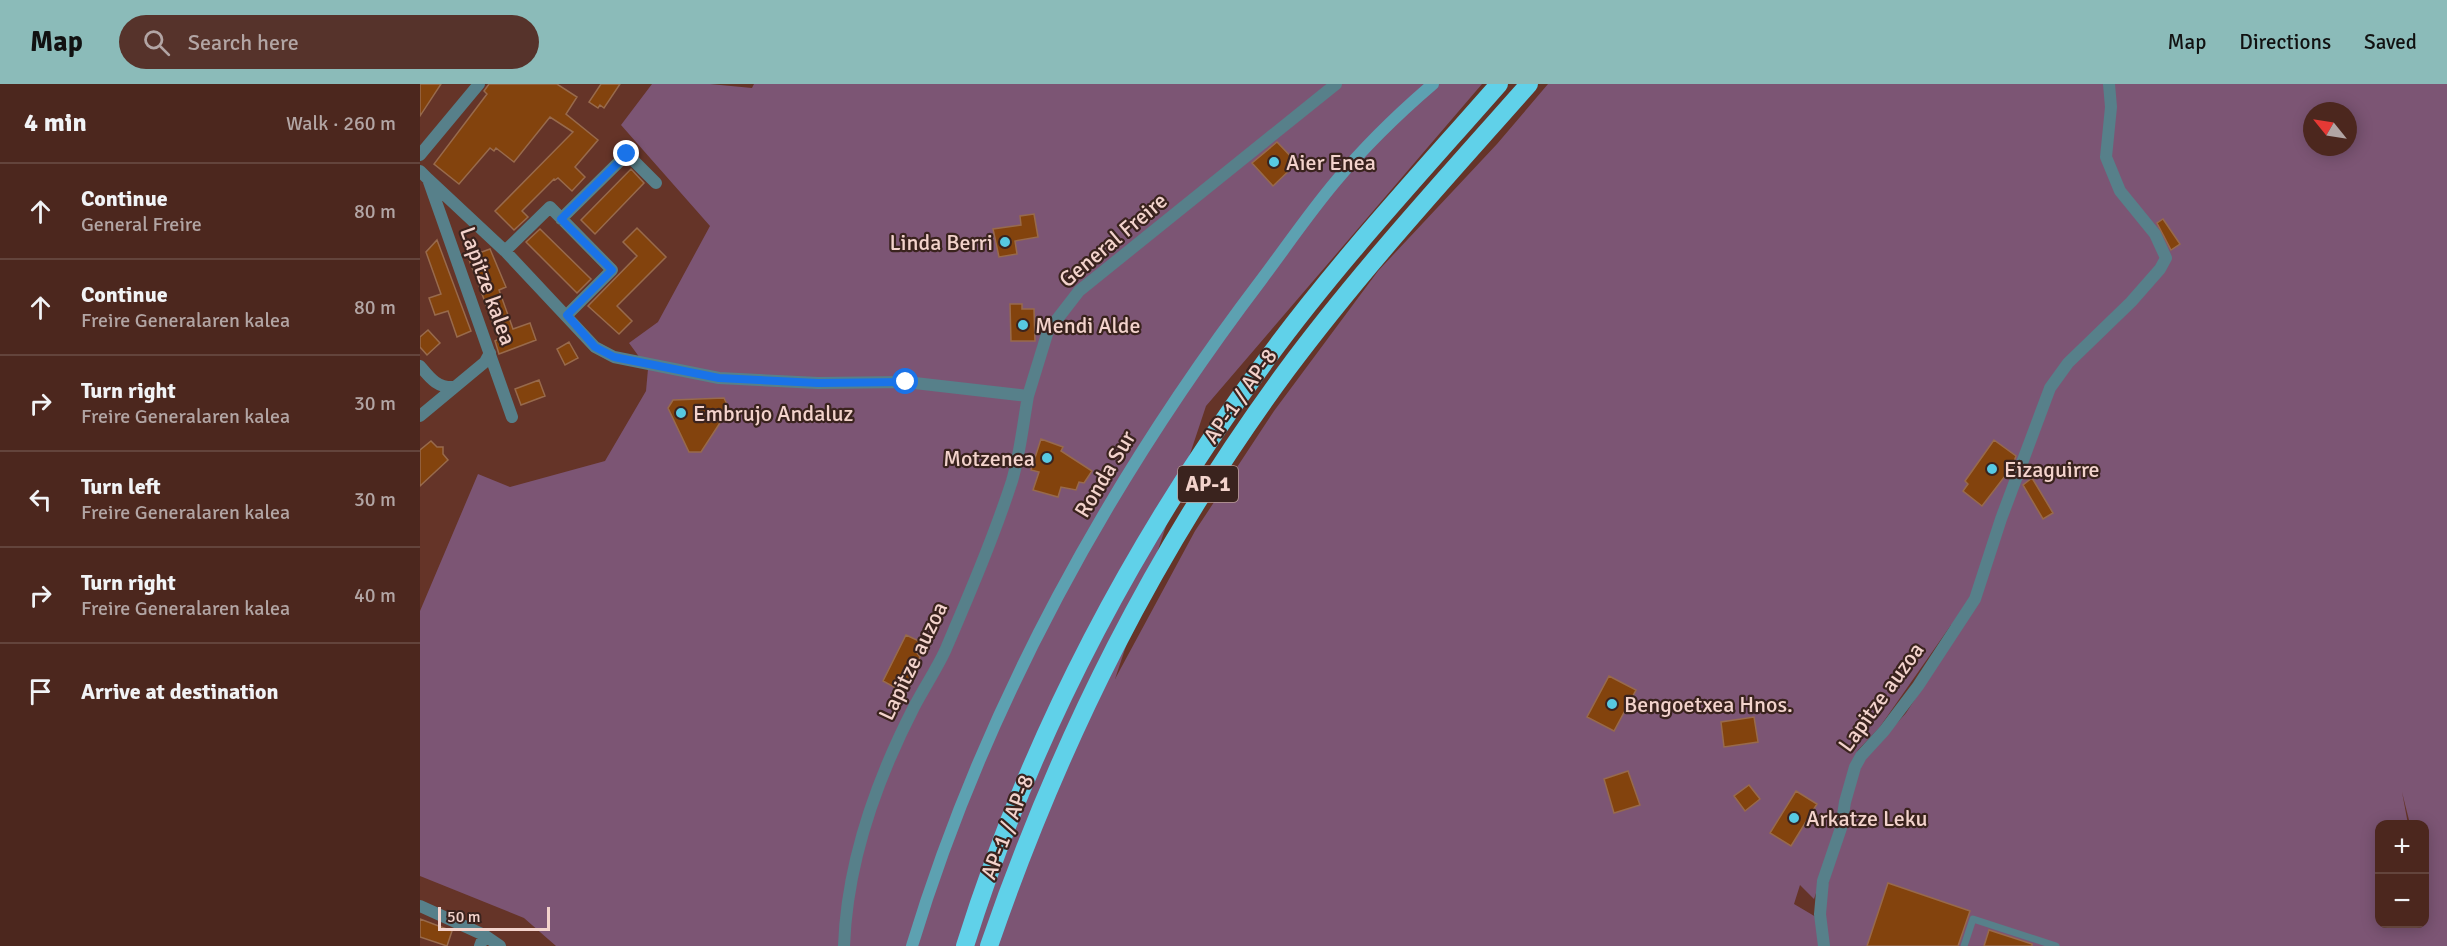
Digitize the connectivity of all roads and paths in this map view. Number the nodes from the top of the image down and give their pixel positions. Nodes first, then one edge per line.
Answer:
1 (479, 84) edge
2 (1336, 84) edge
3 (1433, 84) edge
4 (1499, 84) edge
5 (1529, 84) edge
6 (2109, 84) edge
7 (420, 155) edge
8 (424, 175) edge
9 (656, 183) dead end
10 (561, 219) junction
11 (505, 251) junction
12 (567, 315) junction
13 (490, 353) junction
14 (420, 366) edge
15 (449, 390) junction
16 (1028, 396) junction
17 (420, 416) edge
18 (512, 417) dead end
19 (420, 906) edge
20 (482, 940) edge
21 (500, 946) edge
22 (844, 946) edge
23 (912, 946) edge
24 (965, 946) edge
25 (989, 946) edge
26 (1824, 946) edge
27 (1964, 946) edge
28 (2056, 946) edge

1 - 7 street
2 - 16 street, General Freire
3 - 23 main road, Ronda Sur
4 - 24 highway, AP-1 / AP-8 / AP-1
5 - 25 highway, AP-1 / AP-8 / AP-1
6 - 26 street, Lapitze auzoa
8 - 11 street
8 - 13 street, Lapitze kalea
9 - 10 street
10 - 11 street
10 - 12 street
11 - 12 street
12 - 16 street
13 - 15 street
13 - 18 street, Lapitze kalea
14 - 15 street
15 - 17 street
16 - 22 street, Lapitze auzoa
19 - 20 street
20 - 21 street
27 - 28 lane

